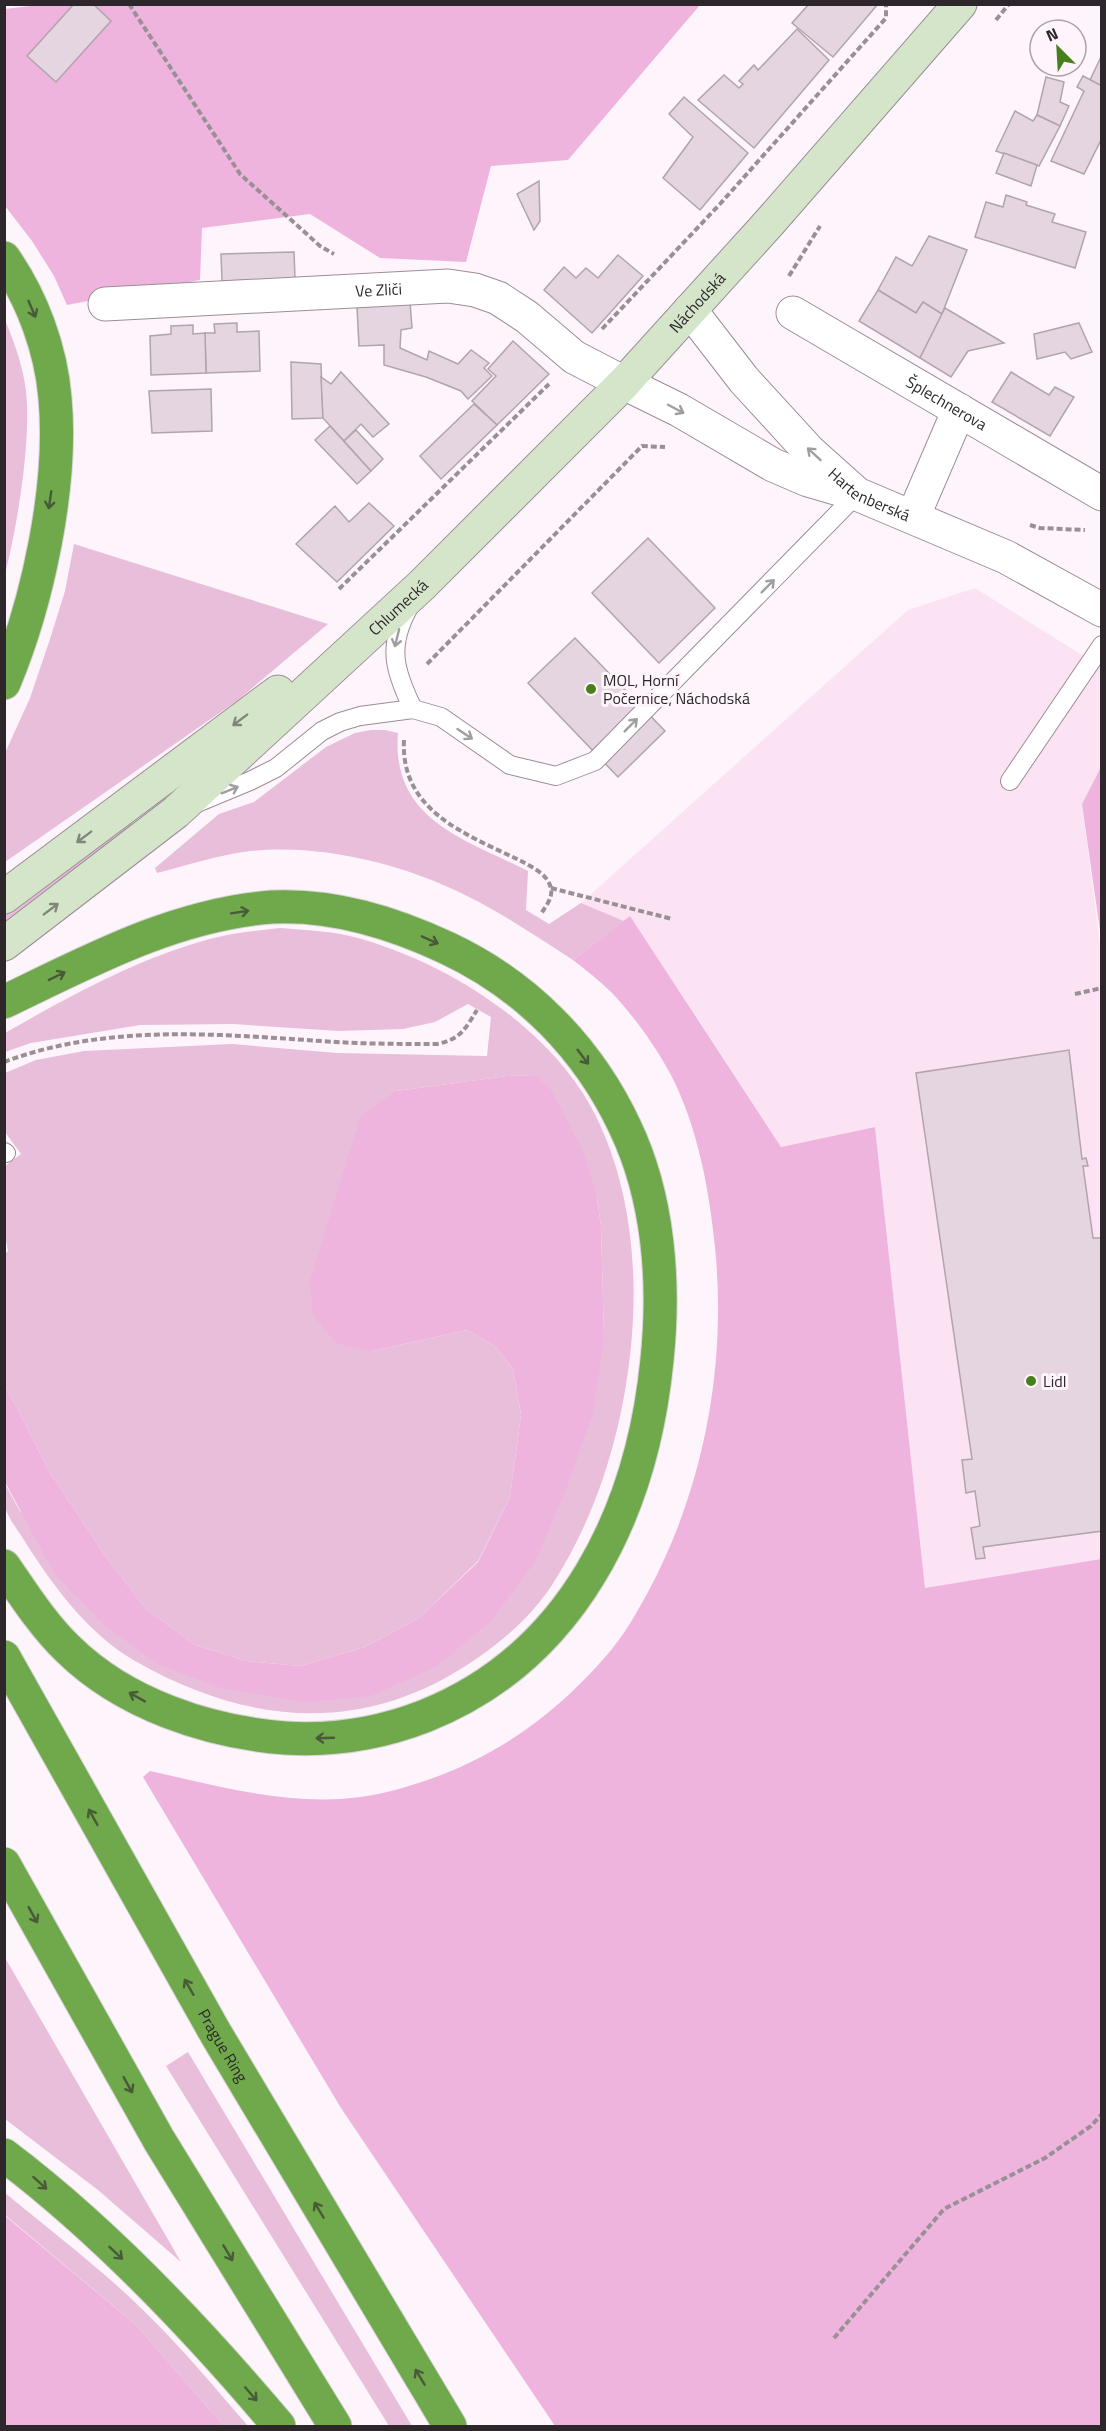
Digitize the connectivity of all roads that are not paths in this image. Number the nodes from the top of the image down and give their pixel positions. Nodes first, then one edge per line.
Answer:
1 (960, 4) edge
2 (4, 258) edge
3 (105, 303) dead end
4 (690, 310) junction
5 (793, 313) dead end
6 (624, 383) junction
7 (959, 410) junction
8 (1100, 490) edge
9 (857, 494) junction
10 (913, 517) junction
11 (422, 585) junction
12 (1101, 610) edge
13 (1101, 645) edge
14 (4, 682) edge
15 (413, 709) junction
16 (1011, 781) dead end
17 (176, 812) junction
18 (4, 897) edge
19 (4, 944) edge
20 (4, 1002) edge
21 (4, 1566) edge
22 (4, 1657) edge
23 (4, 1864) edge
24 (4, 2155) edge
25 (279, 2427) edge
26 (334, 2427) edge
27 (450, 2427) edge

1 - 4 main road, Náchodská
2 -> 14 highway
3 - 6 street, Ve Zliči
4 - 6 main road, Náchodská
9 -> 4 street, Hartenberská
5 - 7 street, Šplechnerova
6 -> 9 street, Ve Zliči
6 - 11 main road, Náchodská
7 - 8 street, Šplechnerova
7 - 10 street
9 - 10 street, Hartenberská
15 -> 9 lane
10 - 12 street, Hartenberská
11 -> 15 lane
11 - 17 main road, Chlumecká
11 -> 18 main road, Chlumecká
13 - 16 lane
17 -> 15 lane
19 -> 17 main road, Chlumecká
20 -> 21 highway
27 -> 22 highway, Prague Ring
23 -> 26 highway
24 -> 25 highway

